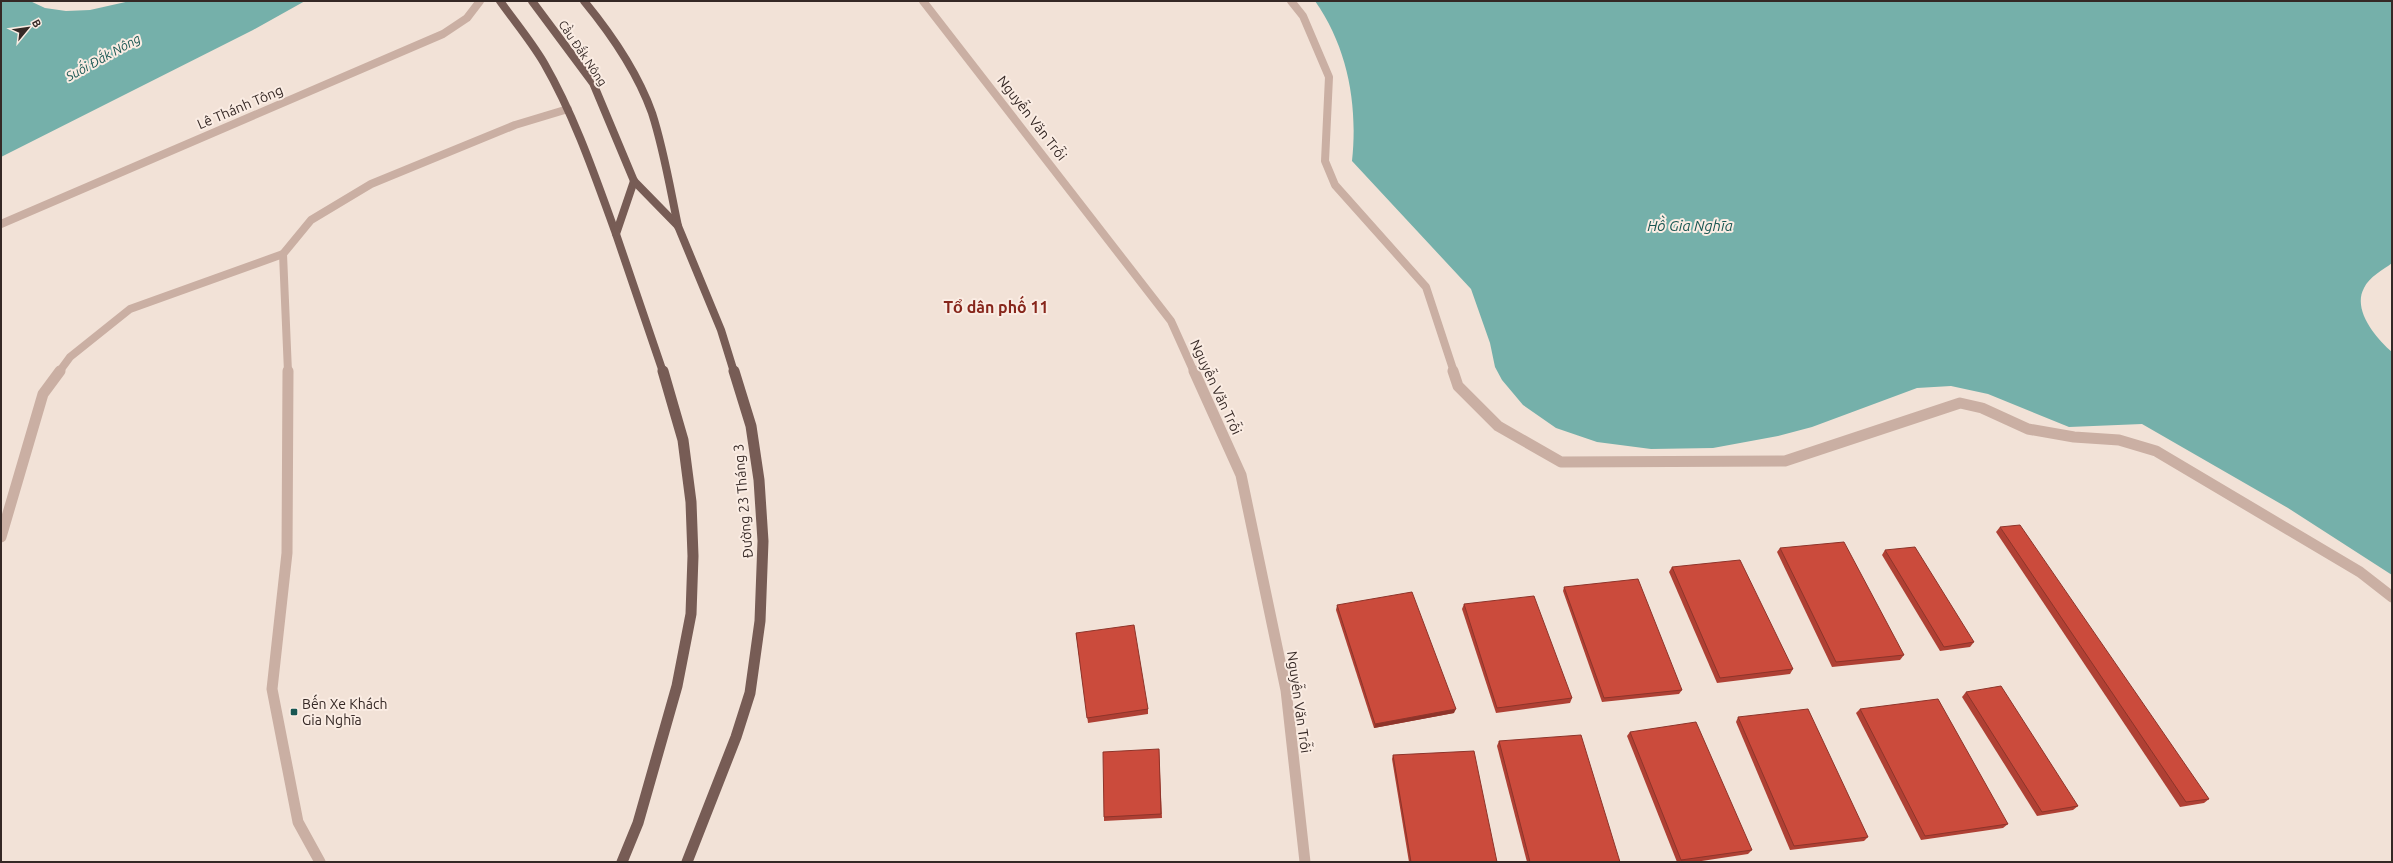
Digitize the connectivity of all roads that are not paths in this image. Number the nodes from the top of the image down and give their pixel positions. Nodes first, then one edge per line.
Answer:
1 (480, 1) edge
2 (500, 1) edge
3 (532, 1) edge
4 (584, 1) edge
5 (923, 1) edge
6 (1291, 1) edge
7 (568, 110) junction
8 (629, 165) joint
9 (634, 181) junction
10 (1, 224) edge
11 (678, 226) junction
12 (616, 234) junction
13 (283, 254) junction
14 (1, 537) edge
15 (2392, 597) edge
16 (320, 862) edge
17 (622, 862) edge
18 (688, 862) edge
19 (1305, 862) edge

1 - 10 street, Lê Thánh Tông
2 - 7 main road
3 - 8 main road, Cầu Đắk Nông
4 - 11 main road
5 - 19 street, Nguyễn Văn Trỗi
6 - 15 street
7 - 12 main road
7 - 13 street
8 - 9 main road, Đường 23 Tháng 3
9 - 11 main road, Đường 23 Tháng 3
9 - 12 main road
11 - 18 main road, Đường 23 Tháng 3
12 - 17 main road
13 - 14 street
13 - 16 street

